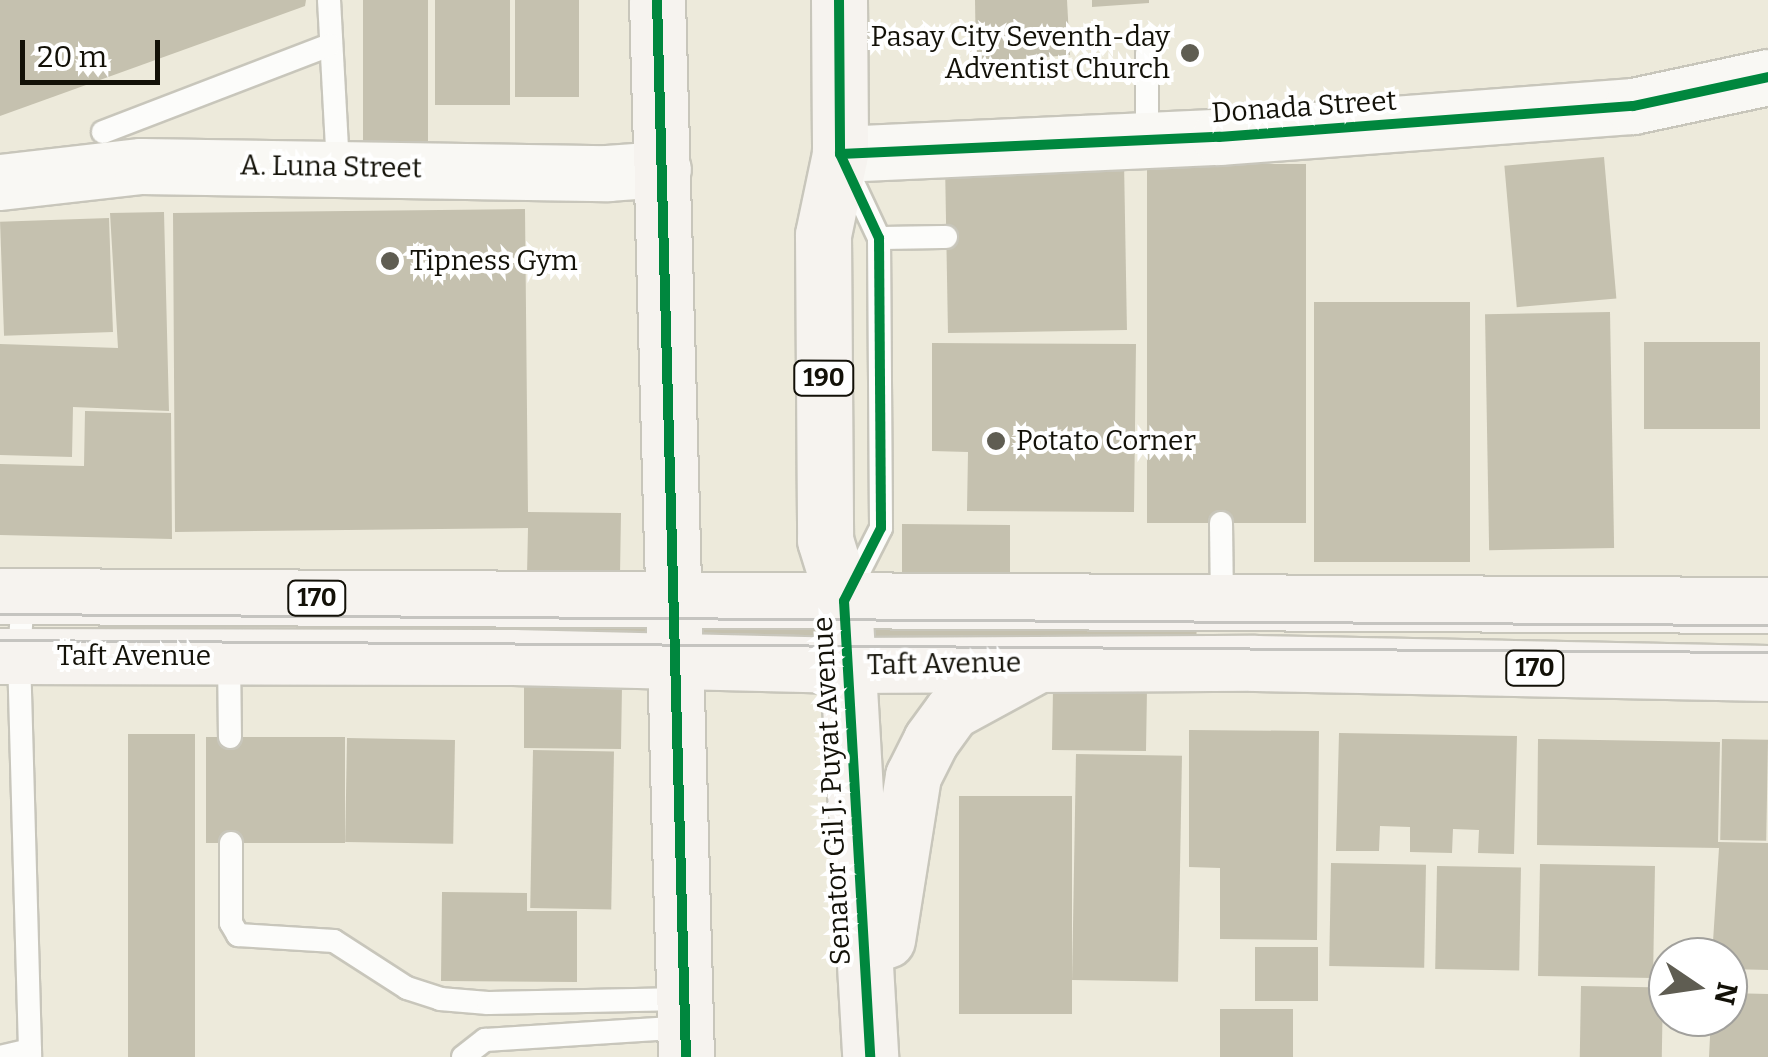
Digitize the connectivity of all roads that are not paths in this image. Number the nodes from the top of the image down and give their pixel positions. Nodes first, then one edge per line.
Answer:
1 (329, 0) edge
2 (657, 0) edge
3 (839, 0) edge
4 (330, 45) junction
5 (1147, 53) dead end
6 (1768, 77) edge
7 (103, 132) dead end
8 (1147, 140) junction
9 (840, 154) junction
10 (338, 166) junction
11 (664, 169) junction
12 (0, 182) edge
13 (946, 237) dead end
14 (879, 238) junction
15 (668, 454) junction
16 (1221, 523) dead end
17 (12, 596) edge
18 (734, 600) junction
19 (844, 601) junction
20 (676, 602) junction
21 (1222, 603) junction
22 (1768, 605) edge
23 (10, 656) edge
24 (229, 656) junction
25 (678, 661) junction
26 (1043, 662) junction
27 (845, 665) junction
28 (1768, 673) edge
29 (230, 737) dead end
30 (231, 843) dead end
31 (685, 1028) edge
32 (30, 1053) edge
33 (0, 1057) edge
34 (463, 1057) edge
35 (871, 1057) edge

1 - 4 lane
2 - 11 main road
3 - 9 main road, Senator Gil J. Puyat Avenue / 190
4 - 7 lane
4 - 10 lane
5 - 8 lane
6 - 8 street, Donada Street
8 - 9 street, Donada Street
9 - 14 lane, Senator Gil J. Puyat Avenue / 190
9 - 19 main road, Senator Gil J. Puyat Avenue / 190
10 - 11 street, A. Luna Street
10 - 12 street, A. Luna Street
11 - 15 main road
13 - 14 lane
14 - 19 lane, Senator Gil J. Puyat Avenue / 190
15 - 18 main road
15 - 20 main road
16 - 21 lane
17 - 20 main road, 170
17 - 23 lane
18 - 19 main road, 170
18 - 20 main road, 170
18 - 27 main road
19 - 21 main road, 170
19 - 27 main road, Senator Gil J. Puyat Avenue / 190
20 - 25 main road
21 - 22 main road, 170
23 - 24 main road, Taft Avenue / 170
23 - 32 lane
24 - 25 main road, Taft Avenue / 170
24 - 29 lane
25 - 27 main road, Taft Avenue / 170
25 - 31 main road
26 - 27 main road, Taft Avenue / 170
26 - 28 main road, Taft Avenue / 170
26 - 35 main road
27 - 35 main road, Senator Gil J. Puyat Avenue / 190
30 - 31 lane
31 - 34 lane
32 - 33 lane

